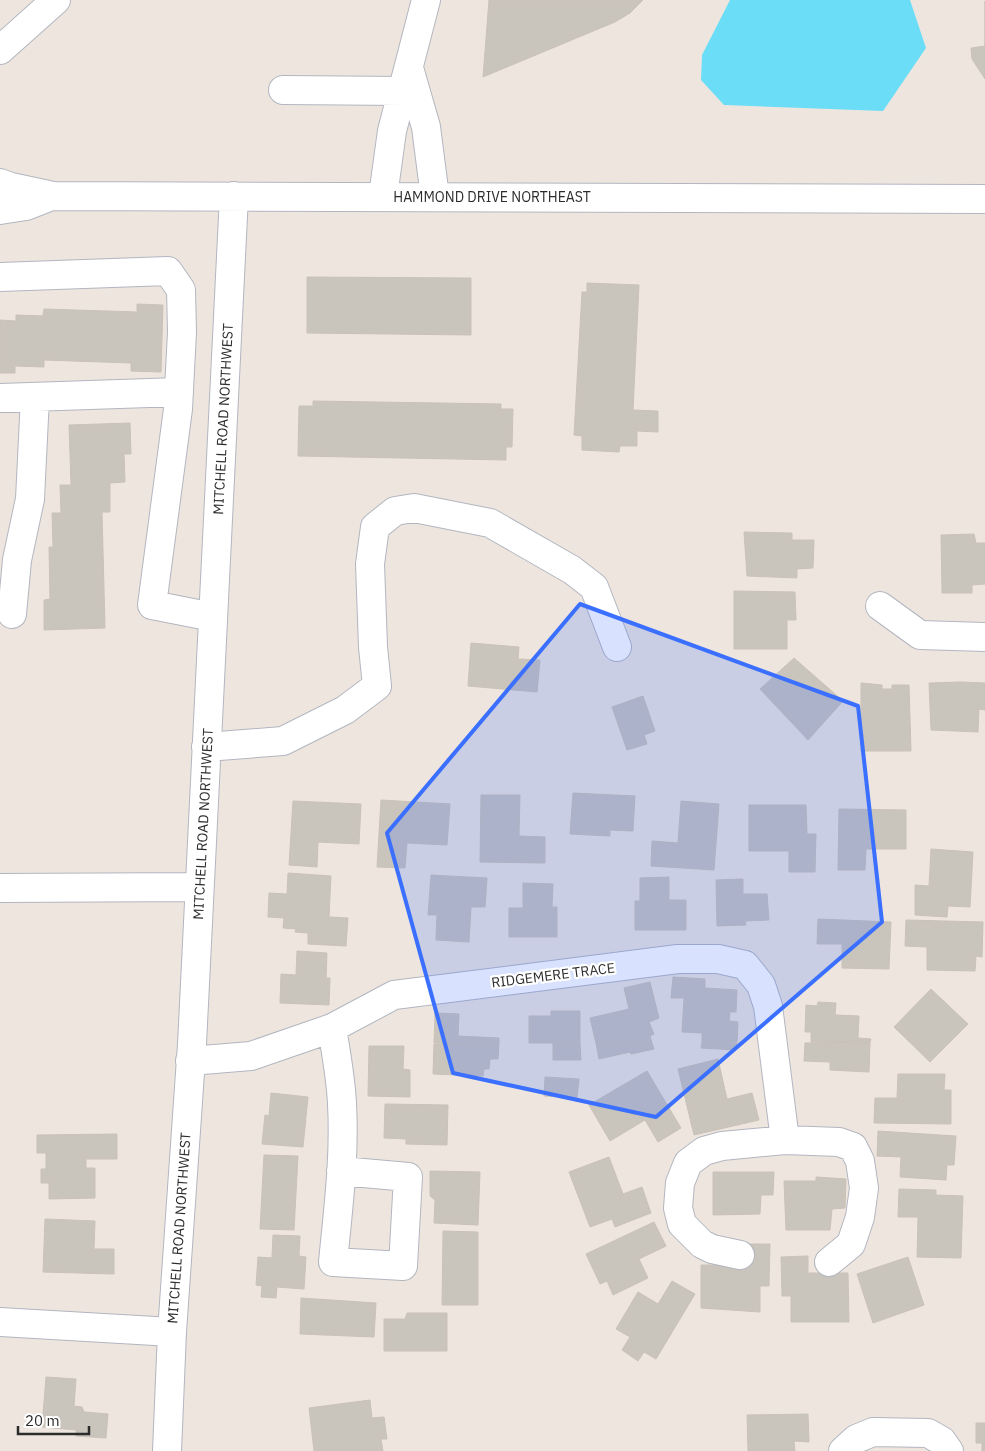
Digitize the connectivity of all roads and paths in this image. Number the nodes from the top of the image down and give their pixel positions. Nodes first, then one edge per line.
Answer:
1 (56, 0) edge
2 (426, 0) edge
3 (0, 50) edge
4 (406, 79) junction
5 (283, 90) dead end
6 (0, 183) edge
7 (53, 196) junction
8 (234, 196) junction
9 (383, 196) junction
10 (435, 197) junction
11 (985, 199) edge
12 (0, 210) edge
13 (0, 277) edge
14 (179, 392) junction
15 (35, 397) junction
16 (0, 398) edge
17 (880, 606) dead end
18 (12, 614) dead end
19 (213, 617) junction
20 (985, 637) edge
21 (617, 647) dead end
22 (206, 747) junction
23 (199, 887) junction
24 (0, 888) edge
25 (332, 1028) junction
26 (190, 1061) junction
27 (784, 1140) junction
28 (341, 1171) dead end
29 (740, 1255) dead end
30 (829, 1262) dead end
31 (0, 1322) edge
32 (172, 1332) junction
33 (167, 1451) edge
34 (843, 1451) edge
35 (949, 1451) edge

1 - 3 street
2 - 4 street
4 - 5 street
4 - 9 street
4 - 10 street
6 - 7 street, HAMMOND DRIVE NORTHEAST
7 - 8 street, HAMMOND DRIVE NORTHEAST
7 - 12 street
8 - 9 street, HAMMOND DRIVE NORTHEAST
8 - 19 street, MITCHELL ROAD NORTHWEST
9 - 10 street, HAMMOND DRIVE NORTHEAST
10 - 11 street, HAMMOND DRIVE NORTHEAST
13 - 14 street
14 - 15 street
14 - 19 street
15 - 16 street
15 - 18 street
17 - 20 street
19 - 22 street, MITCHELL ROAD NORTHWEST
21 - 22 street
22 - 23 street, MITCHELL ROAD NORTHWEST
23 - 24 street
23 - 26 street, MITCHELL ROAD NORTHWEST
25 - 26 street, RIDGEMERE TRACE
25 - 27 street, RIDGEMERE TRACE
25 - 28 street
26 - 32 street, MITCHELL ROAD NORTHWEST
27 - 29 street
27 - 30 street
31 - 32 street
32 - 33 street, MITCHELL ROAD NORTHWEST
34 - 35 street

